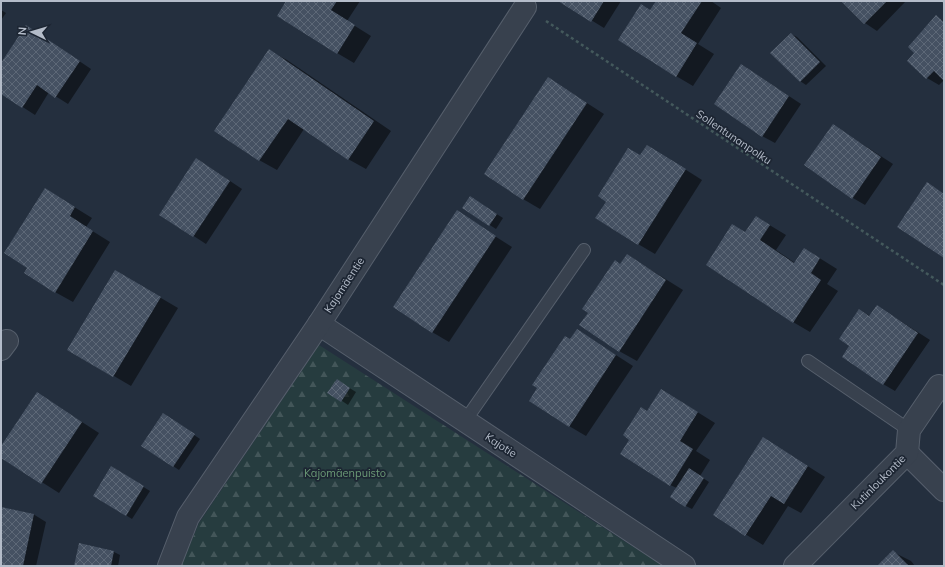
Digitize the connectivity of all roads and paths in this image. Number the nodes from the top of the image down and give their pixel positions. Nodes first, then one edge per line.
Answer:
1 (525, 7) joint
2 (584, 250) dead end
3 (944, 285) edge
4 (319, 324) junction
5 (808, 361) dead end
6 (939, 386) dead end
7 (465, 421) junction
8 (909, 430) junction
9 (907, 453) junction
10 (944, 490) edge
11 (169, 566) edge
12 (684, 566) edge
13 (795, 566) edge

1 - 3 path, Sollentunanpolku
1 - 4 street, Kajomäentie
2 - 7 lane
4 - 7 street, Kajotie
4 - 11 street, Kajomäentie
5 - 8 lane
6 - 8 street, Kutinloukontie
7 - 12 street, Kajotie
8 - 9 street, Kutinloukontie
9 - 10 street
9 - 13 street, Kutinloukontie

